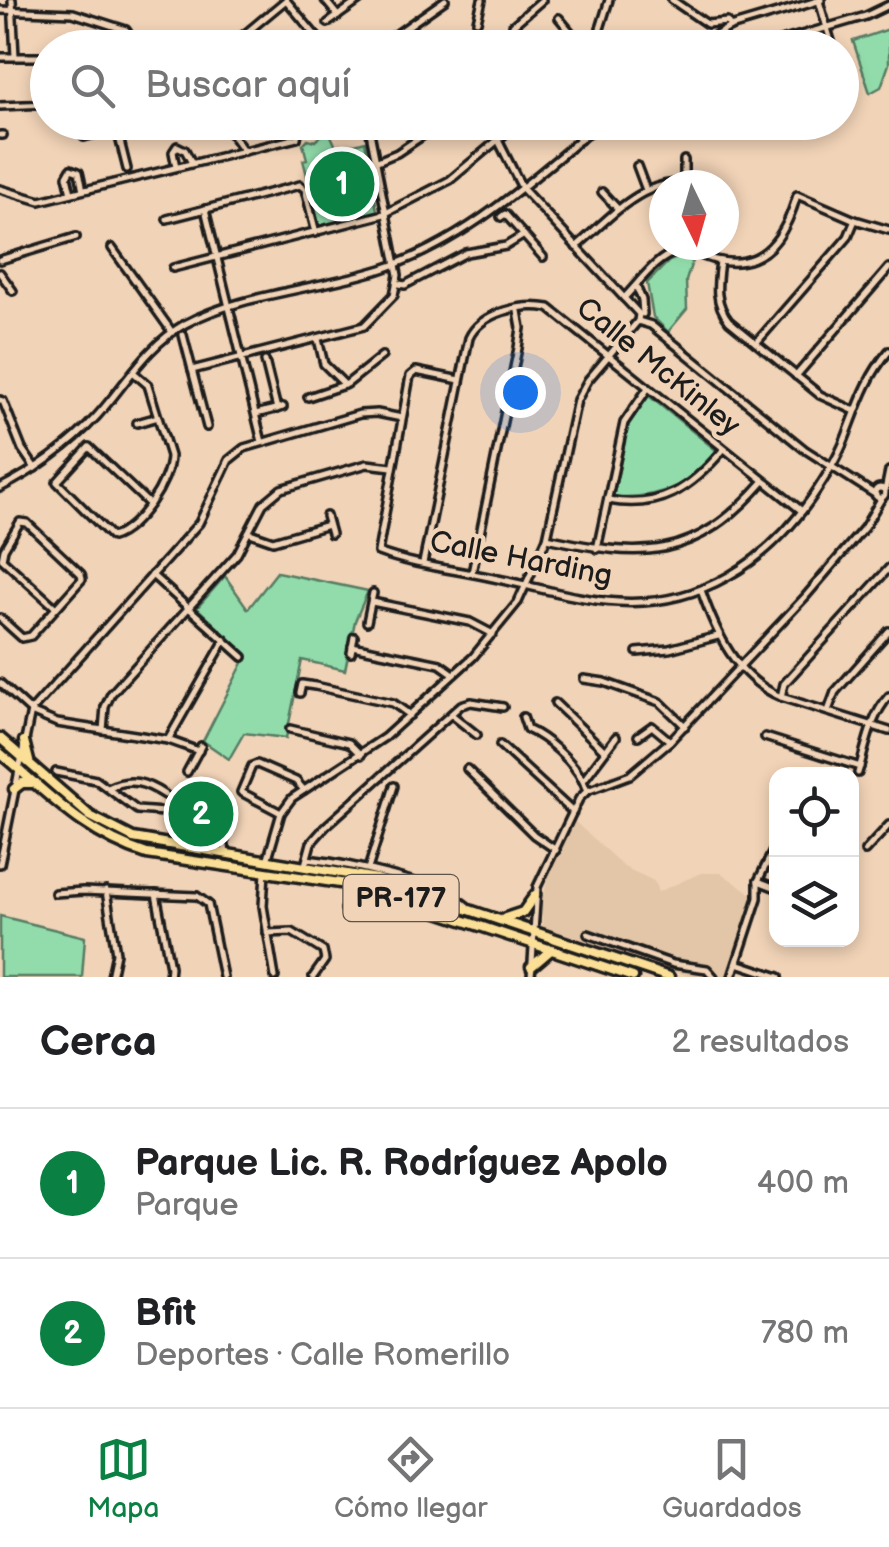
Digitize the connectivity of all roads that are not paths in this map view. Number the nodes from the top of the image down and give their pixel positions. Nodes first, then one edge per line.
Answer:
1 (12, 0) edge
2 (286, 0) edge
3 (325, 0) edge
4 (360, 0) edge
5 (445, 0) edge
6 (482, 0) edge
7 (542, 0) edge
8 (610, 0) edge
9 (672, 0) edge
10 (820, 0) edge
11 (889, 5) edge
12 (0, 10) edge
13 (12, 10) junction
14 (338, 16) junction
15 (559, 18) dead end
16 (476, 21) dead end
17 (328, 23) dead end
18 (514, 25) dead end
19 (730, 27) junction
20 (827, 27) junction
21 (126, 30) edge
22 (250, 30) edge
23 (311, 30) edge
24 (403, 30) edge
25 (567, 30) edge
26 (600, 30) edge
27 (725, 30) edge
28 (817, 30) edge
29 (828, 30) edge
30 (14, 56) junction
31 (30, 56) edge
32 (0, 57) edge
33 (30, 105) edge
34 (0, 106) edge
35 (120, 140) edge
36 (236, 140) edge
37 (288, 140) edge
38 (371, 140) edge
39 (416, 140) edge
40 (498, 140) joint
41 (580, 140) edge
42 (244, 150) junction
43 (684, 160) dead end
44 (375, 162) junction
45 (192, 163) junction
46 (638, 166) dead end
47 (176, 167) junction
48 (684, 170) edge
49 (128, 175) junction
50 (522, 188) junction
51 (0, 189) edge
52 (649, 189) edge
53 (83, 190) junction
54 (646, 190) junction
55 (602, 192) dead end
56 (71, 193) junction
57 (617, 208) junction
58 (205, 209) junction
59 (384, 214) junction
60 (501, 217) dead end
61 (167, 219) dead end
62 (855, 220) junction
63 (889, 230) edge
64 (316, 233) junction
65 (524, 235) junction
66 (76, 237) dead end
67 (576, 247) junction
68 (112, 248) dead end
69 (217, 258) junction
70 (543, 258) dead end
71 (0, 260) edge
72 (720, 261) junction
73 (396, 264) junction
74 (172, 268) dead end
75 (889, 268) edge
76 (0, 274) edge
77 (399, 284) junction
78 (636, 286) junction
79 (13, 291) dead end
80 (624, 298) junction
81 (230, 307) junction
82 (518, 310) junction
83 (641, 317) junction
84 (172, 332) junction
85 (183, 335) dead end
86 (318, 339) junction
87 (756, 343) junction
88 (889, 351) edge
89 (608, 355) junction
90 (382, 356) dead end
91 (242, 358) junction
92 (265, 362) dead end
93 (192, 370) junction
94 (132, 371) junction
95 (796, 376) junction
96 (460, 380) junction
97 (344, 385) junction
98 (648, 388) junction
99 (308, 397) dead end
100 (0, 400) edge
101 (855, 410) junction
102 (256, 414) junction
103 (158, 417) junction
104 (402, 418) junction
105 (138, 423) dead end
106 (207, 427) dead end
107 (262, 442) junction
108 (724, 450) junction
109 (392, 467) junction
110 (36, 468) junction
111 (830, 468) junction
112 (888, 474) edge
113 (763, 482) junction
114 (0, 488) edge
115 (882, 494) edge
116 (608, 500) junction
117 (149, 504) junction
118 (802, 511) junction
119 (326, 516) dead end
120 (328, 525) junction
121 (250, 533) junction
122 (331, 534) dead end
123 (547, 538) junction
124 (597, 549) junction
125 (423, 563) junction
126 (889, 568) edge
127 (472, 573) junction
128 (152, 574) junction
129 (527, 585) junction
130 (701, 590) junction
131 (373, 593) dead end
132 (372, 602) junction
133 (56, 608) junction
134 (189, 608) junction
135 (0, 618) edge
136 (367, 622) dead end
137 (889, 632) edge
138 (493, 634) junction
139 (718, 636) junction
140 (354, 637) dead end
141 (225, 640) junction
142 (637, 652) dead end
143 (243, 656) dead end
144 (742, 666) junction
145 (454, 674) junction
146 (584, 679) dead end
147 (0, 683) edge
148 (300, 692) dead end
149 (889, 696) edge
150 (781, 697) junction
151 (554, 703) dead end
152 (503, 708) dead end
153 (30, 711) junction
154 (828, 711) junction
155 (452, 714) junction
156 (410, 715) junction
157 (523, 717) dead end
158 (685, 726) junction
159 (872, 726) junction
160 (102, 730) junction
161 (290, 730) dead end
162 (889, 731) edge
163 (477, 735) dead end
164 (616, 736) dead end
165 (638, 736) dead end
166 (764, 737) dead end
167 (0, 738) edge
168 (168, 740) junction
169 (24, 741) junction
170 (670, 741) junction
171 (500, 745) dead end
172 (605, 750) junction
173 (0, 753) edge
174 (361, 754) junction
175 (20, 756) junction
176 (31, 766) junction
177 (18, 768) junction
178 (467, 769) dead end
179 (56, 772) dead end
180 (187, 772) dead end
181 (583, 781) junction
182 (36, 783) junction
183 (394, 786) dead end
184 (108, 788) junction
185 (14, 789) junction
186 (304, 790) junction
187 (587, 791) junction
188 (165, 795) dead end
189 (0, 810) edge
190 (10, 812) junction
191 (573, 812) junction
192 (281, 813) junction
193 (889, 825) edge
194 (556, 850) junction
195 (865, 852) dead end
196 (226, 853) junction
197 (770, 857) edge
198 (268, 859) junction
199 (306, 862) junction
200 (0, 863) edge
201 (368, 869) junction
202 (265, 870) junction
203 (758, 880) junction
204 (769, 885) edge
205 (360, 886) junction
206 (106, 891) junction
207 (55, 894) dead end
208 (156, 894) junction
209 (535, 895) junction
210 (345, 909) dead end
211 (470, 909) junction
212 (499, 919) junction
213 (532, 930) junction
214 (266, 933) junction
215 (588, 934) dead end
216 (532, 942) junction
217 (552, 949) junction
218 (737, 963) junction
219 (531, 974) edge
220 (111, 977) edge
221 (169, 977) edge
222 (222, 977) edge
223 (276, 977) edge
224 (313, 977) edge
225 (634, 977) edge
226 (669, 977) edge
227 (714, 977) edge
228 (732, 977) edge
229 (779, 977) edge

1 - 13 street
2 - 22 street
2 - 23 street
3 - 14 street
4 - 14 street
5 - 24 street
6 - 16 street
7 - 18 street
8 - 26 street
9 - 19 street
10 - 19 street
10 - 20 street
11 - 20 street
12 - 13 street
13 - 21 street
13 - 30 street
14 - 17 street
15 - 25 street
19 - 27 street
20 - 28 street
20 - 29 street
30 - 31 street
30 - 32 street
33 - 34 street
35 - 49 street
36 - 42 street
37 - 42 street
38 - 44 street
39 - 44 street
40 - 50 street
40 - 59 street
41 - 50 street
42 - 45 street
43 - 48 street
44 - 59 street
45 - 47 street
45 - 47 street
46 - 54 street
47 - 49 street
49 - 53 street
50 - 67 street
50 - 73 street
51 - 56 street
52 - 54 street
53 - 56 street
53 - 56 street
54 - 57 street
55 - 57 street
57 - 67 street
58 - 61 street
58 - 64 street
58 - 69 street
59 - 64 street
59 - 73 street
60 - 65 street
62 - 63 street
62 - 72 street
62 - 87 street
64 - 69 street
65 - 70 street
65 - 77 street
66 - 71 street
67 - 80 street
68 - 84 street
69 - 74 street
69 - 81 street
72 - 78 street
72 - 87 street
73 - 77 street
73 - 81 street
75 - 95 street
76 - 79 street
77 - 86 street
78 - 80 street
78 - 83 street
80 - 83 street
81 - 84 street
81 - 91 street
82 - 89 street, Calle McKinley
82 - 96 street
82 - 127 street
83 - 89 street
83 - 111 street
84 - 94 street
85 - 93 street
86 - 91 street
86 - 97 street
87 - 95 street
88 - 101 street, Calle Harding
89 - 98 street, Calle McKinley
89 - 123 street
90 - 97 street
91 - 93 street
91 - 102 street
92 - 102 street
93 - 106 street
94 - 103 street
94 - 110 street
95 - 101 street
96 - 104 street
96 - 125 street
97 - 99 street
98 - 108 street, Calle McKinley
98 - 116 street
100 - 110 street
101 - 111 street, Calle Harding
102 - 107 street
103 - 105 street
103 - 117 street
104 - 107 street
104 - 109 street
107 - 128 street
108 - 113 street, Calle McKinley
108 - 116 street
109 - 121 street
109 - 125 street, Calle Harding
110 - 114 street
111 - 115 street
111 - 118 street, Calle Harding
112 - 115 street
113 - 118 street, Calle McKinley
113 - 124 street
115 - 144 street
116 - 124 street
117 - 117 street
118 - 130 street, Calle Harding
119 - 120 street
120 - 121 street
120 - 122 street
121 - 134 street
123 - 124 street
123 - 129 street
125 - 127 street, Calle Harding
126 - 150 street
127 - 129 street, Calle Harding
128 - 134 street
128 - 153 street
129 - 130 street, Calle Harding
129 - 138 street
130 - 139 street
131 - 132 street
132 - 136 street
132 - 138 street
133 - 133 street
133 - 135 street
134 - 141 street
134 - 160 street
137 - 154 street
138 - 145 street
139 - 142 street
139 - 144 street
140 - 145 street
141 - 143 street
141 - 168 street
144 - 150 street
144 - 158 street
145 - 156 street
146 - 158 street
147 - 153 street
148 - 156 street
149 - 159 street
150 - 154 street
151 - 172 street
152 - 155 street
153 - 160 street
153 - 169 street
154 - 159 street
155 - 163 street
155 - 199 street
156 - 174 street
157 - 181 street
158 - 170 street
159 - 162 street
159 - 166 street
160 - 168 street
161 - 174 street
164 - 172 street
165 - 170 street
167 - 175 main road, PR-177
168 - 180 street
169 - 175 street
169 - 176 main road
170 - 187 street
171 - 191 street
172 - 181 street
173 - 177 main road, PR-177
174 - 186 street
175 - 176 main road, PR-177
175 - 177 street
176 - 196 main road, PR-177
177 - 182 main road, PR-177
177 - 185 street
178 - 194 street
179 - 184 street
181 - 187 street
182 - 185 main road
182 - 202 main road, PR-177
183 - 201 street
184 - 188 street
184 - 196 street
185 - 190 street
186 - 192 street
186 - 192 street
187 - 191 street
189 - 190 street
190 - 200 street
191 - 194 street
192 - 198 street
193 - 195 street
194 - 209 street
196 - 198 main road, PR-177
197 - 203 street
198 - 199 main road, PR-177
198 - 202 street
199 - 201 street
199 - 211 main road, PR-177
201 - 211 street
202 - 205 main road, PR-177
202 - 214 street
203 - 204 street
203 - 218 street
205 - 210 street
205 - 216 main road, PR-177
206 - 207 street
206 - 208 street
206 - 220 street
208 - 221 street
208 - 222 street
209 - 212 main road
209 - 213 street
211 - 212 main road, PR-177
212 - 213 main road, PR-177
213 - 216 street
213 - 226 main road, PR-177
214 - 223 street
214 - 224 street
215 - 227 street
216 - 217 main road, PR-177
216 - 219 street
217 - 219 main road
217 - 225 main road, PR-177
218 - 228 street
218 - 229 street

